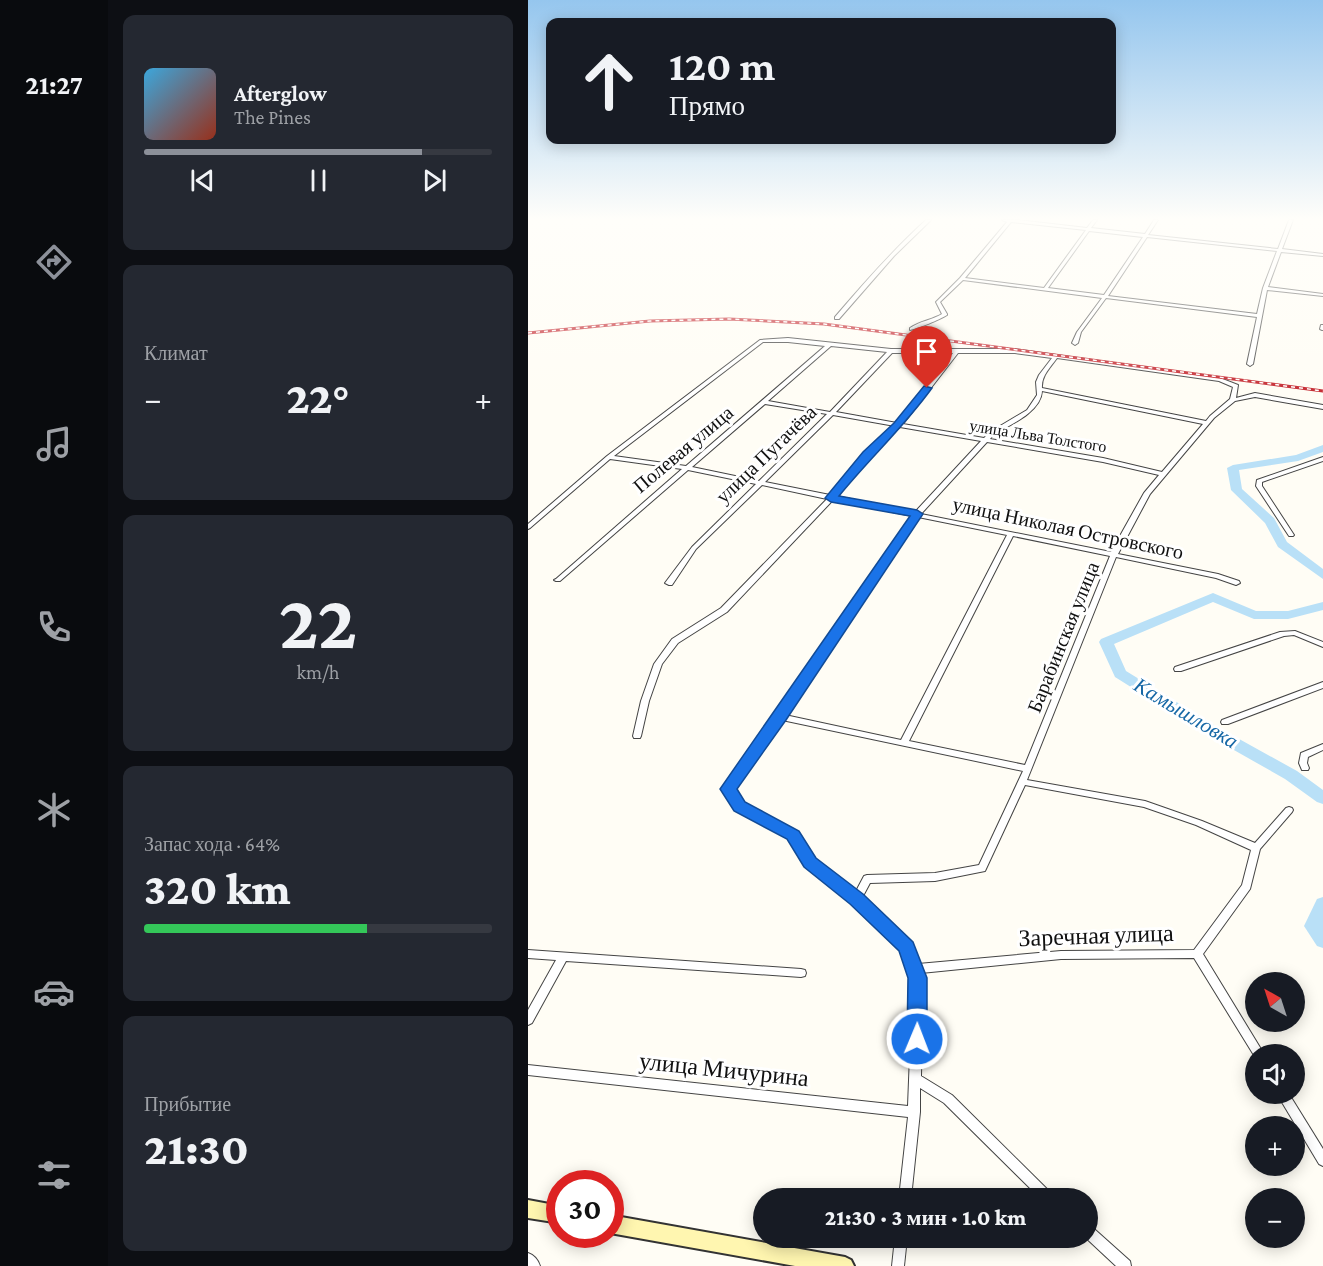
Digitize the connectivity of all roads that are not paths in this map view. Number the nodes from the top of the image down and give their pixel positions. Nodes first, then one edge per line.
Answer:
1 (869, 279) edge
2 (963, 279) joint
3 (1052, 279) edge
4 (1118, 279) edge
5 (1269, 279) edge
6 (1265, 288) junction
7 (1045, 289) junction
8 (1323, 295) edge
9 (1106, 297) junction
10 (1258, 316) junction
11 (837, 318) dead end
12 (912, 329) dead end
13 (1075, 343) dead end
14 (830, 344) junction
15 (891, 351) junction
16 (957, 351) junction
17 (1055, 357) junction
18 (1250, 364) dead end
19 (1040, 389) junction
20 (1233, 400) junction
21 (765, 402) junction
22 (1323, 407) edge
23 (832, 413) junction
24 (1207, 423) junction
25 (898, 426) junction
26 (985, 441) junction
27 (609, 457) junction
28 (1323, 459) edge
29 (686, 468) junction
30 (1164, 474) junction
31 (760, 483) junction
32 (831, 498) junction
33 (917, 514) junction
34 (528, 527) edge
35 (1011, 534) junction
36 (1291, 535) dead end
37 (1114, 554) junction
38 (558, 580) dead end
39 (669, 583) dead end
40 (1236, 583) dead end
41 (1323, 645) edge
42 (1178, 669) dead end
43 (1323, 685) edge
44 (780, 717) junction
45 (1224, 722) dead end
46 (637, 736) dead end
47 (904, 742) junction
48 (1323, 747) edge
49 (1305, 768) dead end
50 (1028, 770) junction
51 (1023, 782) junction
52 (1289, 810) dead end
53 (1256, 848) junction
54 (856, 899) junction
55 (528, 954) edge
56 (1197, 954) junction
57 (563, 957) junction
58 (915, 969) junction
59 (801, 973) dead end
60 (528, 1020) edge
61 (1253, 1044) edge
62 (528, 1070) edge
63 (916, 1079) junction
64 (1288, 1104) edge
65 (914, 1112) junction
66 (1323, 1160) edge
67 (906, 1188) edge
68 (1037, 1188) edge
69 (528, 1209) edge
70 (546, 1212) edge
71 (624, 1227) edge
72 (1098, 1240) edge
73 (900, 1248) edge
74 (528, 1259) edge
75 (534, 1266) edge
76 (845, 1266) edge
77 (898, 1266) edge
78 (1125, 1266) edge

1 - 11 street
2 - 7 street
2 - 12 street
3 - 7 street
4 - 9 street
5 - 6 street
6 - 8 street
6 - 10 street
7 - 9 street
9 - 10 street
9 - 13 street
10 - 18 street
14 - 15 street
14 - 21 street, Полевая улица
14 - 27 street, Полевая улица
15 - 16 street
15 - 23 street, улица Пугачёва
16 - 17 street
16 - 25 street
17 - 19 street
17 - 20 street
19 - 24 street
19 - 26 street
20 - 22 street
20 - 24 street, Барабинская улица
21 - 23 street, улица Льва Толстого
21 - 29 street, Полевая улица
23 - 25 street, улица Льва Толстого
23 - 31 street, улица Пугачёва
24 - 30 street, Барабинская улица
25 - 26 street, улица Льва Толстого
25 - 32 street
26 - 30 street, улица Льва Толстого
26 - 33 street
27 - 29 street, улица Николая Островского
27 - 34 street, Полевая улица
28 - 36 street
29 - 31 street, улица Николая Островского
29 - 38 street, Полевая улица
30 - 37 street, Барабинская улица
31 - 32 street, улица Николая Островского
31 - 39 street, улица Пугачёва
32 - 33 street, улица Николая Островского
32 - 46 street
33 - 35 street, улица Николая Островского
33 - 44 street
35 - 37 street, улица Николая Островского
35 - 47 street
37 - 40 street, улица Николая Островского
37 - 50 street, Барабинская улица
41 - 42 street
43 - 45 street
44 - 47 street
44 - 54 street
47 - 50 street
48 - 49 street
50 - 51 street, Барабинская улица
51 - 53 street
51 - 54 street, Барабинская улица
52 - 53 street
53 - 56 street
54 - 58 street
55 - 57 street
56 - 58 street, Заречная улица
56 - 61 street, Заречная улица
57 - 59 street
57 - 60 street
58 - 63 street
62 - 65 street, улица Мичурина
63 - 65 street
63 - 68 street
64 - 66 street
65 - 67 street
69 - 70 street
71 - 76 street
72 - 78 street
73 - 77 street
74 - 75 street

